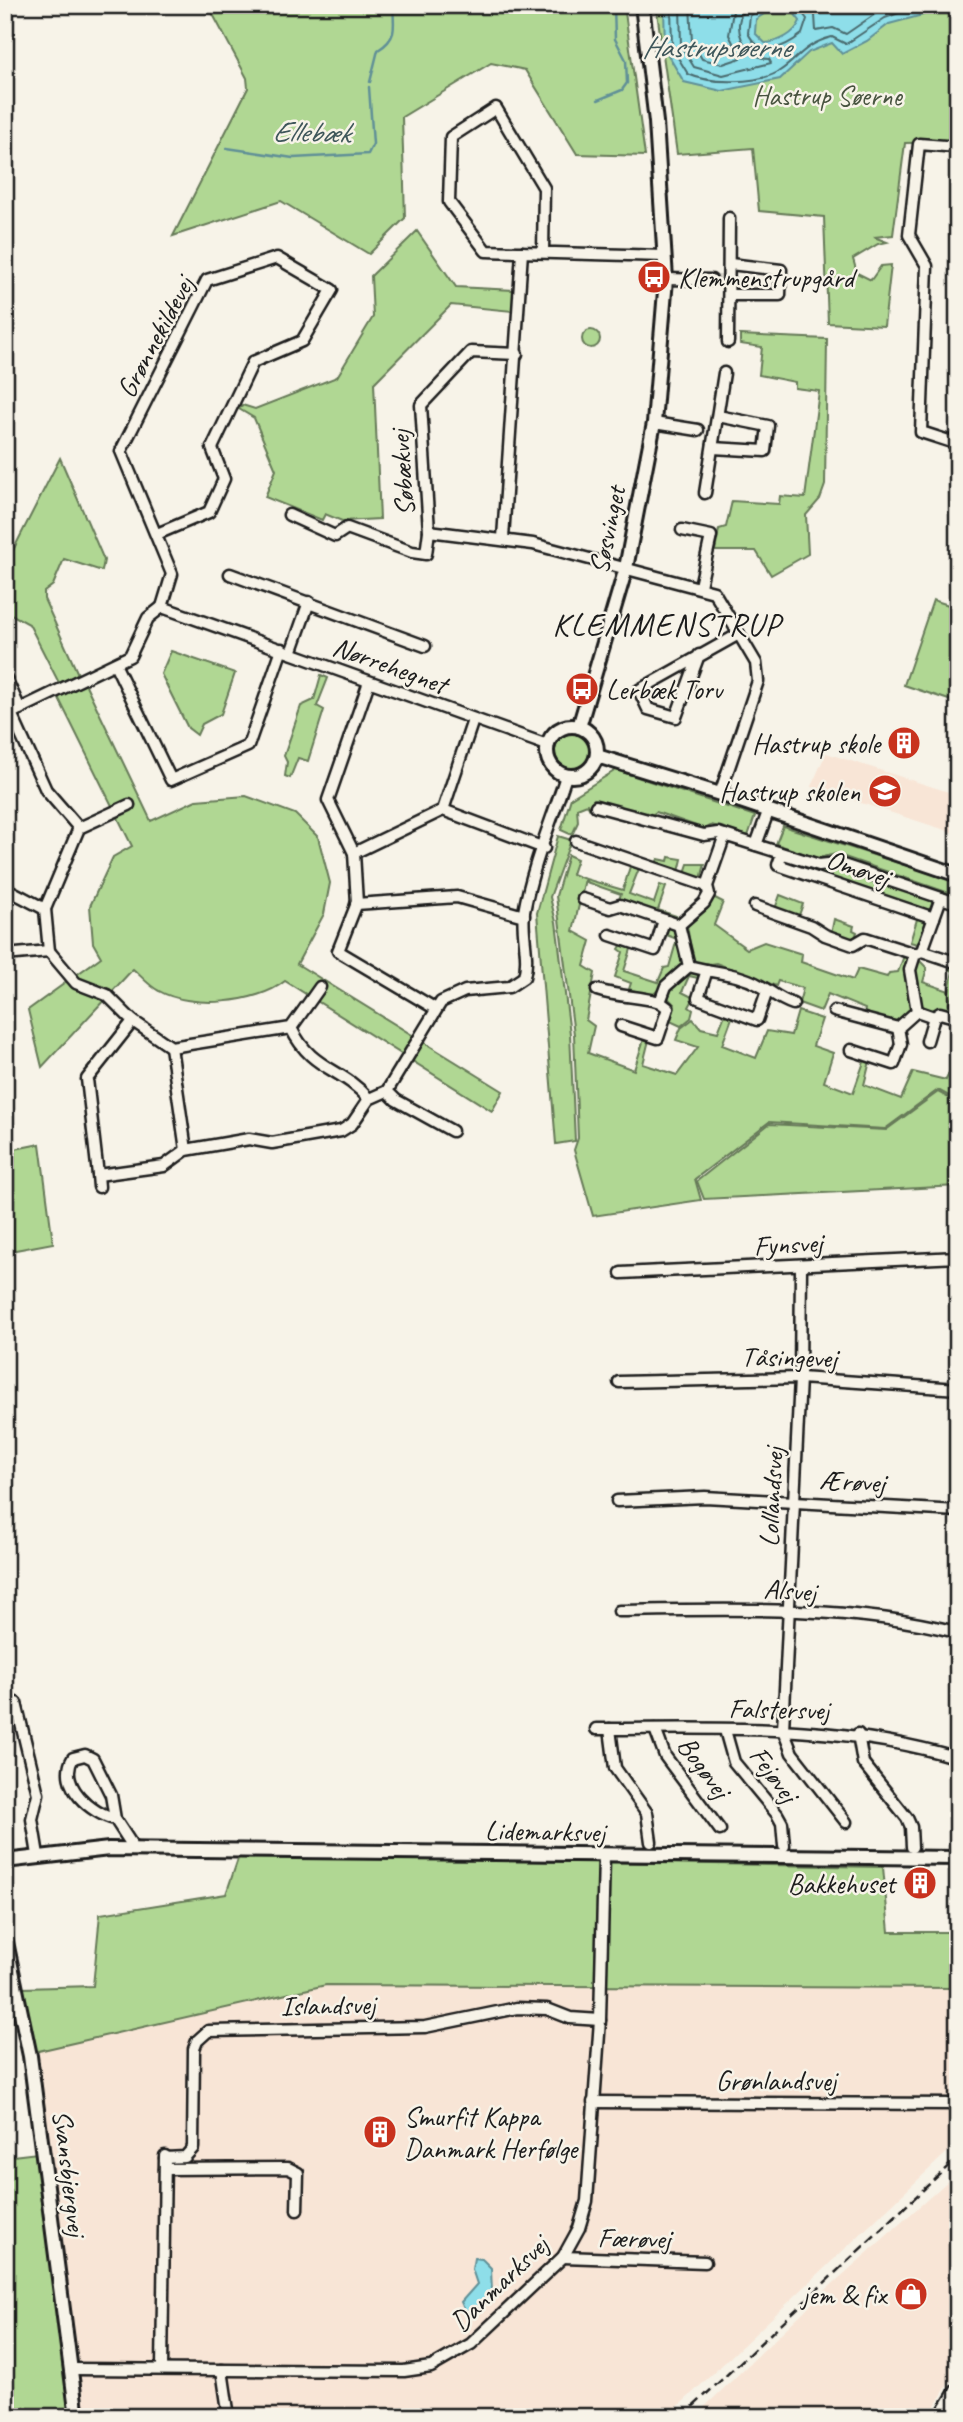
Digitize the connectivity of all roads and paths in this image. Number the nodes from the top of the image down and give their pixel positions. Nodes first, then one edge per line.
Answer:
1 (642, 5) edge
2 (958, 147) edge
3 (729, 218) dead end
4 (523, 252) junction
5 (543, 252) junction
6 (665, 256) junction
7 (730, 264) junction
8 (666, 279) junction
9 (711, 279) tunnel mouth
10 (730, 295) junction
11 (727, 342) dead end
12 (517, 354) junction
13 (724, 373) dead end
14 (718, 416) junction
15 (654, 423) junction
16 (698, 430) dead end
17 (958, 444) edge
18 (713, 448) junction
19 (705, 494) dead end
20 (289, 515) dead end
21 (682, 530) dead end
22 (429, 531) junction
23 (158, 534) junction
24 (503, 538) junction
25 (626, 568) junction
26 (230, 573) dead end
27 (700, 586) junction
28 (309, 602) junction
29 (162, 607) junction
30 (739, 634) junction
31 (425, 646) dead end
32 (287, 651) junction
33 (699, 656) junction
34 (115, 664) junction
35 (5, 676) edge
36 (369, 682) junction
37 (12, 713) edge
38 (473, 720) junction
39 (579, 727) junction
40 (547, 745) junction
41 (597, 756) junction
42 (566, 776) junction
43 (720, 794) junction
44 (129, 805) dead end
45 (596, 806) dead end
46 (443, 810) junction
47 (768, 812) junction
48 (79, 828) junction
49 (725, 835) junction
50 (576, 841) dead end
51 (756, 845) junction
52 (544, 848) junction
53 (354, 853) junction
54 (782, 854) junction
55 (958, 875) edge
56 (707, 886) junction
57 (5, 888) edge
58 (942, 898) junction
59 (583, 899) dead end
60 (356, 904) junction
61 (755, 906) dead end
62 (45, 909) junction
63 (524, 916) junction
64 (934, 918) junction
65 (664, 920) junction
66 (958, 920) edge
67 (679, 925) junction
68 (610, 935) dead end
69 (49, 951) junction
70 (919, 953) junction
71 (5, 955) edge
72 (958, 963) edge
73 (689, 966) junction
74 (707, 970) junction
75 (320, 987) dead end
76 (597, 990) dead end
77 (766, 991) junction
78 (660, 1002) junction
79 (793, 1004) dead end
80 (436, 1009) junction
81 (834, 1011) dead end
82 (917, 1011) junction
83 (934, 1017) junction
84 (958, 1018) edge
85 (133, 1021) junction
86 (621, 1026) dead end
87 (291, 1028) junction
88 (898, 1028) junction
89 (927, 1041) dead end
90 (171, 1047) junction
91 (851, 1050) dead end
92 (387, 1091) junction
93 (369, 1098) junction
94 (452, 1130) dead end
95 (186, 1150) junction
96 (98, 1175) junction
97 (99, 1187) dead end
98 (958, 1257) edge
99 (801, 1267) junction
100 (621, 1273) dead end
101 (800, 1378) junction
102 (619, 1382) dead end
103 (958, 1389) edge
104 (794, 1500) junction
105 (617, 1501) dead end
106 (958, 1511) edge
107 (618, 1611) dead end
108 (787, 1612) junction
109 (956, 1632) edge
110 (5, 1705) edge
111 (596, 1729) dead end
112 (610, 1729) junction
113 (655, 1729) junction
114 (725, 1730) junction
115 (783, 1730) junction
116 (858, 1734) junction
117 (958, 1758) edge
118 (116, 1819) junction
119 (846, 1822) dead end
120 (720, 1830) dead end
121 (651, 1842) dead end
122 (784, 1846) dead end
123 (912, 1847) dead end
124 (131, 1849) junction
125 (38, 1855) junction
126 (604, 1856) junction
127 (958, 1858) edge
128 (5, 1861) edge
129 (5, 1937) edge
130 (600, 2020) junction
131 (593, 2102) junction
132 (958, 2104) edge
133 (165, 2161) junction
134 (297, 2210) dead end
135 (563, 2257) junction
136 (705, 2262) dead end
137 (71, 2369) junction
138 (162, 2369) junction
139 (222, 2370) junction
140 (958, 2391) edge
141 (77, 2417) edge
142 (229, 2417) edge
143 (942, 2417) edge

1 - 6 street, Søsvinget
2 - 17 street
3 - 7 street
4 - 5 street
4 - 5 street
4 - 12 street
5 - 6 street
6 - 8 street, Søsvinget
7 - 10 street
7 - 10 street
8 - 9 street
8 - 15 street, Søsvinget
10 - 11 street
12 - 22 street, Søbækvej
12 - 24 street
13 - 14 street
14 - 18 street
14 - 18 street
15 - 16 street
15 - 25 street, Søsvinget
18 - 19 street
20 - 22 street, Søbækvej
21 - 27 street
22 - 24 street, Søbækvej
23 - 23 street, Grønnekildevej
23 - 29 street, Grønnekildevej
24 - 25 street, Søbækvej
25 - 27 street
25 - 39 street, Søsvinget
26 - 28 street, Nørrehegnet
27 - 30 street
28 - 31 street, Nørrehegnet
28 - 32 street, Nørrehegnet
29 - 32 street, Nørrehegnet
29 - 34 street
30 - 33 street
30 - 43 street
32 - 34 street
32 - 36 street, Nørrehegnet
33 - 33 street
34 - 37 street
35 - 37 street
36 - 38 street, Nørrehegnet
36 - 53 street
37 - 48 street
38 - 40 street, Nørrehegnet
38 - 46 street, Nørrehegnet
39 - 40 street
39 - 41 street
40 - 42 street
41 - 42 street
41 - 43 street
42 - 52 street
43 - 47 street
44 - 48 street
45 - 49 street, Omøvej
46 - 52 street
46 - 53 street
47 - 51 street
47 - 55 street
48 - 62 street
49 - 51 street, Omøvej
49 - 56 street
50 - 56 street
51 - 54 street, Omøvej
52 - 63 street
53 - 60 street
54 - 58 street, Omøvej
54 - 64 street, Omøvej
56 - 67 street
57 - 62 street
58 - 64 street
58 - 66 street
59 - 65 street
60 - 63 street
60 - 80 street
61 - 70 street
62 - 69 street
63 - 80 street
64 - 70 street
65 - 67 street
65 - 68 street
67 - 73 street
69 - 71 street
69 - 85 street
70 - 72 street
70 - 82 street
73 - 74 street
73 - 78 street
74 - 77 street
74 - 77 street
75 - 87 street
76 - 78 street
77 - 79 street
78 - 86 street
80 - 92 street
81 - 88 street
82 - 83 street
82 - 88 street
83 - 84 street
83 - 89 street
85 - 90 street
85 - 96 street
87 - 90 street
87 - 93 street
88 - 91 street
90 - 95 street
92 - 93 street
92 - 94 street
93 - 95 street
95 - 96 street
96 - 97 street
98 - 99 street, Fynsvej
99 - 100 street, Fynsvej
99 - 101 street, Lollandsvej
101 - 102 street, Tåsingevej
101 - 103 street, Tåsingevej
101 - 104 street, Lollandsvej
104 - 105 street, Ærøvej
104 - 106 street, Ærøvej
104 - 108 street, Lollandsvej
107 - 108 street, Alsvej
108 - 109 street, Alsvej
108 - 115 street, Lollandsvej
110 - 125 street
111 - 112 street, Falstersvej
112 - 113 street, Falstersvej
112 - 121 street
113 - 114 street, Falstersvej
113 - 120 street, Bogøvej
114 - 115 street, Falstersvej
114 - 122 street, Fejøvej
115 - 116 street, Falstersvej
115 - 119 street, Fejøvej
116 - 117 street, Falstersvej
116 - 123 street
118 - 118 street
118 - 124 street
124 - 125 street, Lidemarksvej
124 - 126 street, Lidemarksvej
125 - 128 street, Lidemarksvej
126 - 127 street, Lidemarksvej
126 - 130 street, Danmarksvej
129 - 137 street, Svansbjergvej
130 - 131 street, Danmarksvej
130 - 133 street, Islandsvej
131 - 132 street, Grønlandsvej
131 - 135 street, Danmarksvej
133 - 134 street
133 - 138 street
135 - 136 street, Færøvej
135 - 139 street, Danmarksvej
137 - 138 street, Danmarksvej
137 - 141 street, Svansbjergvej
138 - 139 street, Danmarksvej
139 - 142 street
140 - 143 main road

